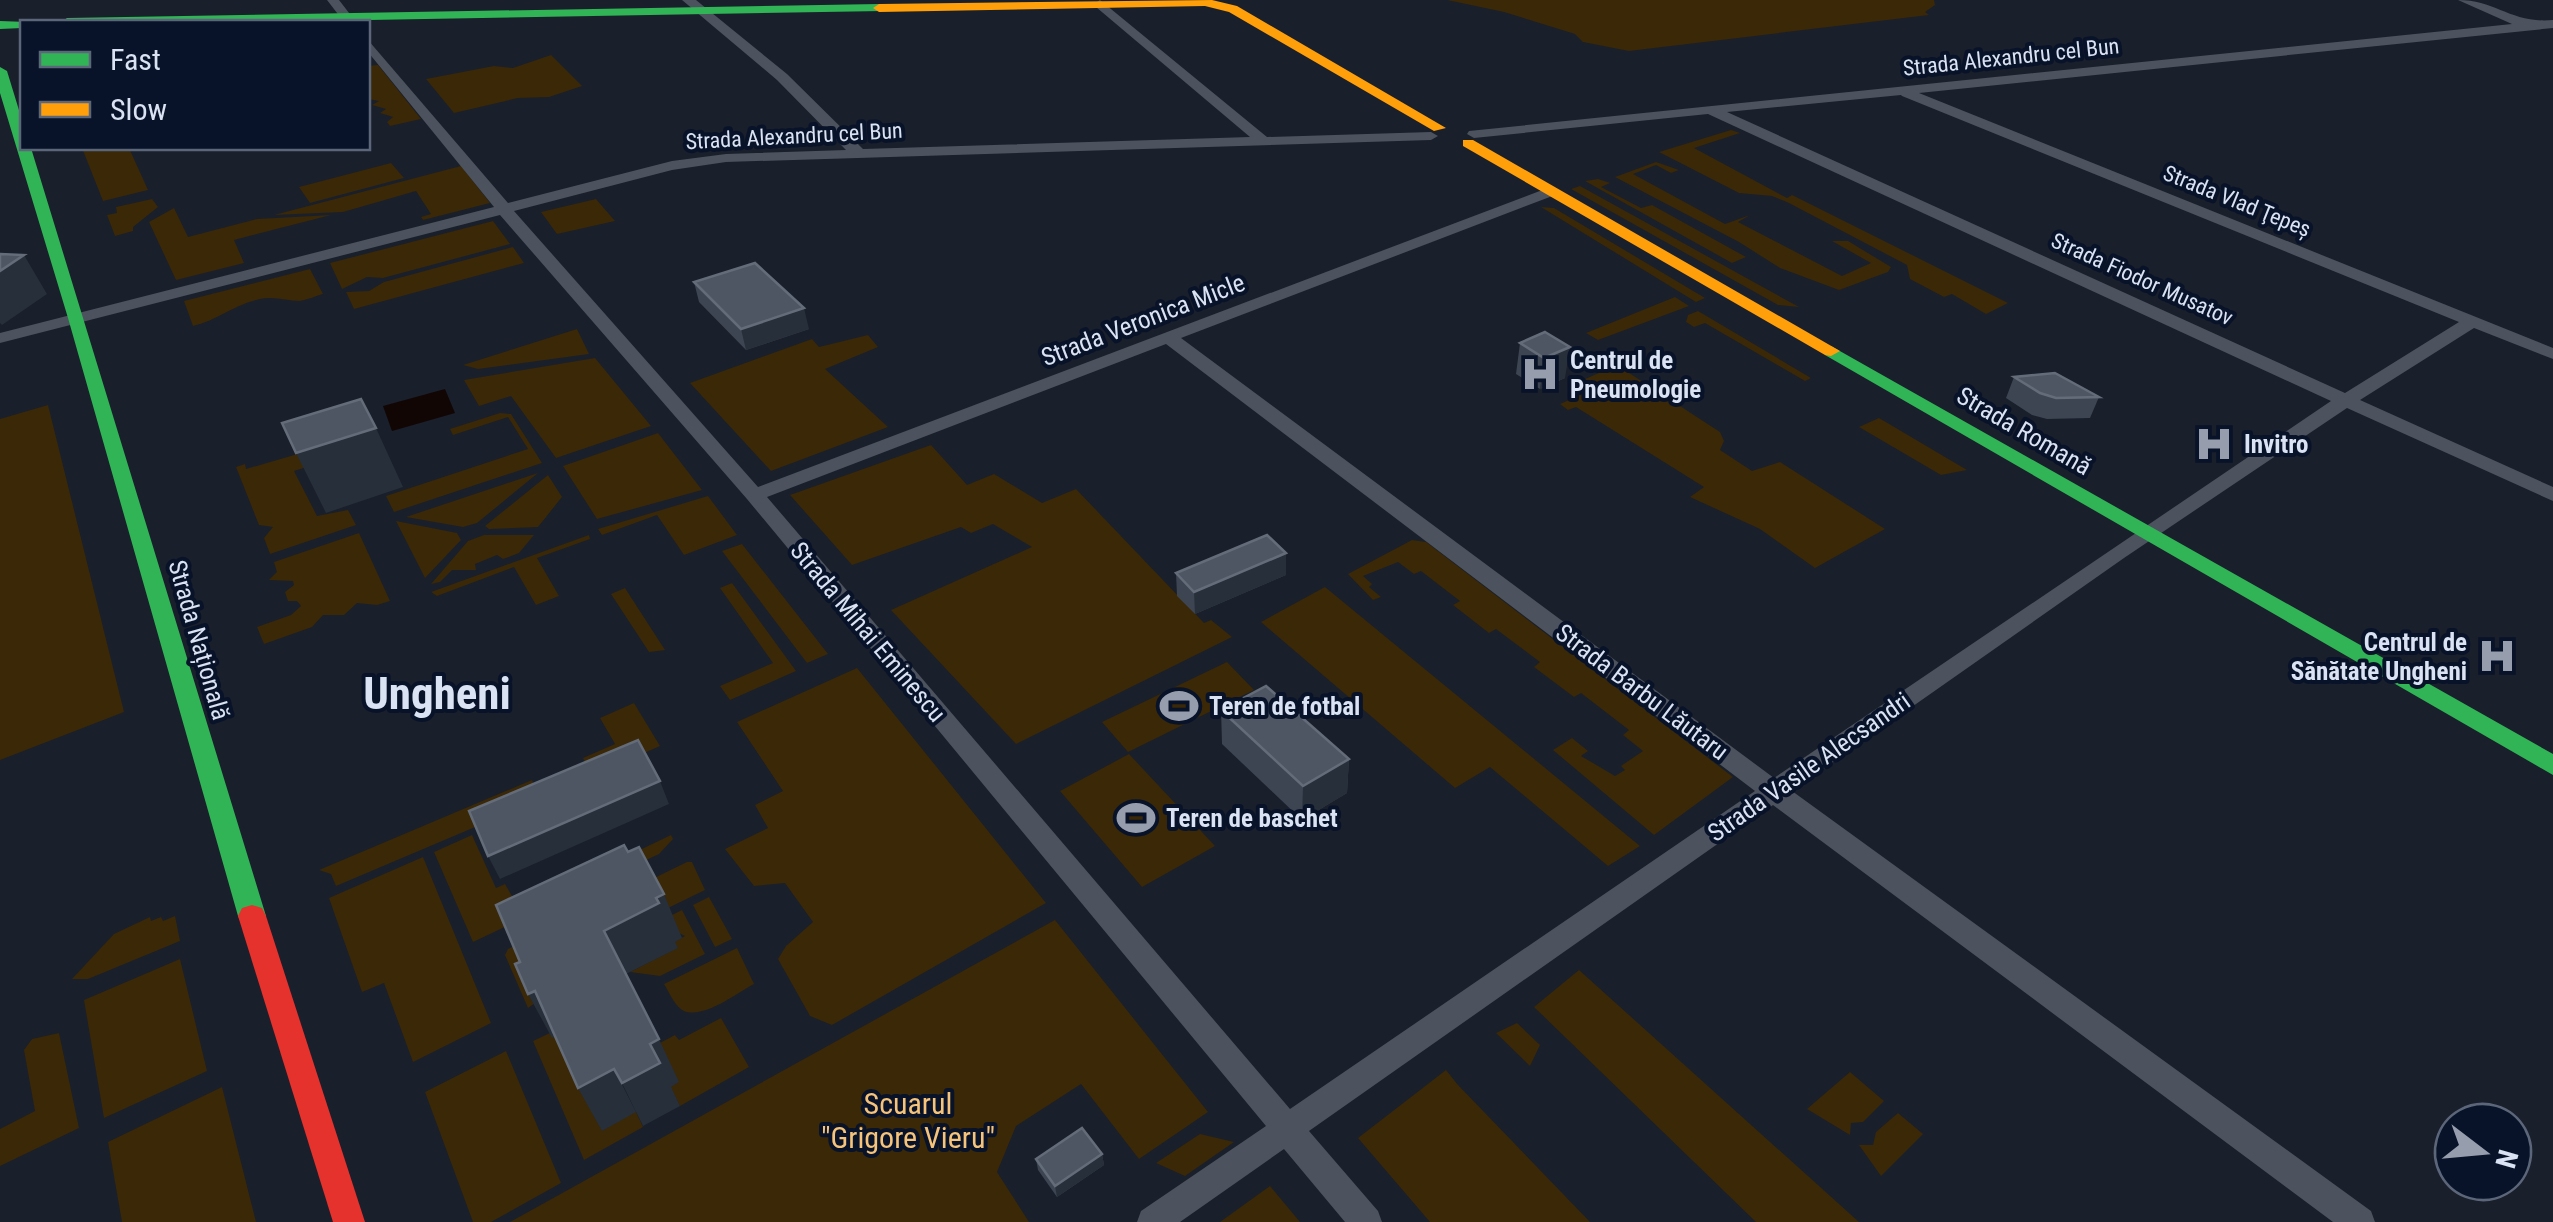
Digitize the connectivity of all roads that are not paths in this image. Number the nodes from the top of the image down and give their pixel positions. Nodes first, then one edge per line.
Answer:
1 (2464, 0) edge
2 (1214, 2) edge
3 (965, 3) edge
4 (1100, 4) junction
5 (694, 5) edge
6 (343, 13) edge
7 (128, 20) edge
8 (2553, 24) edge
9 (2528, 27) junction
10 (370, 46) edge
11 (0, 72) edge
12 (1903, 91) junction
13 (1709, 110) junction
14 (1435, 132) junction
15 (20, 136) edge
16 (1471, 139) junction
17 (1263, 141) junction
18 (24, 150) edge
19 (860, 154) junction
20 (1550, 192) junction
21 (504, 209) junction
22 (77, 318) junction
23 (2472, 322) junction
24 (0, 338) edge
25 (1168, 338) junction
26 (2553, 354) edge
27 (2347, 400) junction
28 (2553, 494) edge
29 (754, 495) junction
30 (2146, 532) junction
31 (2553, 766) edge
32 (1773, 792) junction
33 (1288, 1128) junction
34 (349, 1222) edge
35 (1153, 1222) edge
36 (1366, 1222) edge
37 (2359, 1222) edge

1 - 9 street
2 - 4 main road
2 - 14 main road
3 - 4 main road
3 - 5 main road
4 - 17 street
5 - 6 main road
5 - 19 street
6 - 7 main road
8 - 9 street, Strada Alexandru cel Bun
9 - 12 street, Strada Alexandru cel Bun
10 - 21 street, Strada Mihai Eminescu
11 - 15 main road, Strada Națională
12 - 13 street, Strada Alexandru cel Bun
12 - 23 street, Strada Vlad Ţepeș
13 - 16 street, Strada Alexandru cel Bun
13 - 27 street, Strada Fiodor Musatov
14 - 16 main road
14 - 17 street, Strada Alexandru cel Bun
16 - 20 main road, Strada Romană
17 - 19 street, Strada Alexandru cel Bun
18 - 22 main road, Strada Națională
19 - 21 street, Strada Alexandru cel Bun
20 - 25 street, Strada Veronica Micle
20 - 30 main road, Strada Romană
21 - 22 street, Strada Alexandru cel Bun
21 - 29 street, Strada Mihai Eminescu
22 - 24 street, Strada Alexandru cel Bun
22 - 34 main road, Strada Națională
23 - 26 street, Strada Vlad Ţepeș
23 - 27 street, Strada Vasile Alecsandri
25 - 29 street, Strada Veronica Micle
25 - 32 street, Strada Barbu Lăutaru
27 - 28 street, Strada Fiodor Musatov
27 - 30 street, Strada Vasile Alecsandri
29 - 33 street, Strada Mihai Eminescu
30 - 31 main road, Strada Romană
30 - 32 street, Strada Vasile Alecsandri
32 - 33 street, Strada Vasile Alecsandri
32 - 37 street, Strada Barbu Lăutaru
33 - 35 street, Strada Vasile Alecsandri
33 - 36 street, Strada Mihai Eminescu

